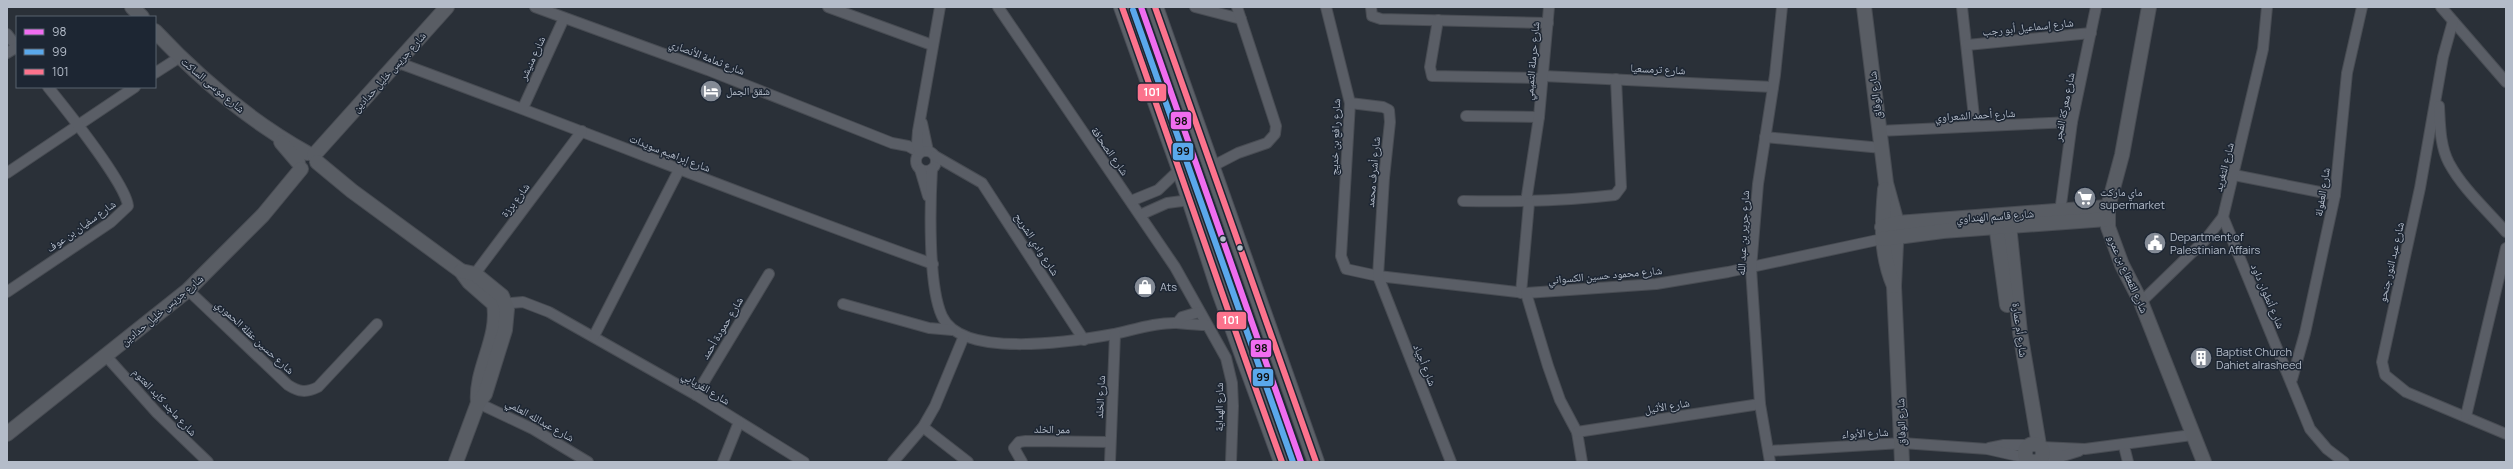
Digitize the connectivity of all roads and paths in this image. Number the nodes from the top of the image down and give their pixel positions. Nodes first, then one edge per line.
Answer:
1 (132, 7) edge
2 (447, 7) edge
3 (535, 7) edge
4 (828, 7) edge
5 (940, 7) edge
6 (998, 7) edge
7 (1122, 7) edge
8 (1155, 7) edge
9 (1195, 7) edge
10 (1237, 7) edge
11 (1326, 7) edge
12 (1371, 7) edge
13 (1549, 7) edge
14 (1782, 7) edge
15 (1864, 7) edge
16 (1962, 7) edge
17 (2096, 7) edge
18 (2149, 7) edge
19 (2267, 7) edge
20 (2362, 7) edge
21 (2441, 7) edge
22 (141, 16) edge
23 (564, 18) junction
24 (1241, 19) junction
25 (1438, 20) junction
26 (2453, 21) junction
27 (1548, 23) junction
28 (156, 32) edge
29 (2091, 33) junction
30 (7, 34) edge
31 (932, 45) junction
32 (1967, 45) junction
33 (16, 46) edge
34 (16, 48) edge
35 (7, 53) edge
36 (180, 57) junction
37 (399, 62) junction
38 (156, 72) edge
39 (1543, 77) junction
40 (1616, 79) junction
41 (2506, 82) edge
42 (1773, 87) junction
43 (49, 88) edge
44 (134, 88) edge
45 (2438, 95) junction
46 (1350, 103) junction
47 (522, 108) junction
48 (1466, 116) dead end
49 (1539, 117) junction
50 (2072, 122) junction
51 (78, 125) junction
52 (1975, 126) junction
53 (582, 131) junction
54 (1879, 131) junction
55 (1765, 137) junction
56 (1882, 148) junction
57 (924, 154) junction
58 (308, 162) junction
59 (1211, 167) junction
60 (932, 168) junction
61 (920, 169) junction
62 (679, 170) junction
63 (1180, 170) junction
64 (961, 171) junction
65 (7, 173) edge
66 (2234, 175) junction
67 (1886, 183) junction
68 (2335, 194) junction
69 (1190, 200) junction
70 (930, 201) junction
71 (1131, 201) junction
72 (1463, 202) dead end
73 (1528, 202) junction
74 (2060, 212) junction
75 (2108, 213) junction
76 (1140, 215) junction
77 (2223, 217) junction
78 (2002, 222) junction
79 (1898, 230) junction
80 (2506, 232) edge
81 (1882, 233) junction
82 (2506, 248) edge
83 (933, 264) junction
84 (1751, 268) junction
85 (1346, 269) joint
86 (769, 274) dead end
87 (468, 276) junction
88 (1378, 276) junction
89 (1894, 286) junction
90 (188, 290) junction
91 (7, 292) edge
92 (1523, 293) junction
93 (2141, 302) junction
94 (500, 303) junction
95 (843, 304) dead end
96 (1199, 312) junction
97 (1177, 323) junction
98 (377, 324) dead end
99 (1207, 325) junction
100 (952, 330) junction
101 (1115, 334) junction
102 (594, 336) junction
103 (964, 336) junction
104 (1084, 340) junction
105 (106, 356) junction
106 (2292, 379) junction
107 (696, 395) junction
108 (478, 403) junction
109 (1760, 404) junction
110 (2466, 416) junction
111 (740, 422) junction
112 (923, 427) junction
113 (1577, 432) junction
114 (7, 434) edge
115 (2506, 434) edge
116 (2192, 435) junction
117 (1110, 442) junction
118 (1902, 443) junction
119 (2124, 446) junction
120 (1769, 451) junction
121 (2035, 454) edge
122 (208, 462) edge
123 (456, 462) edge
124 (588, 462) edge
125 (723, 462) edge
126 (804, 462) edge
127 (893, 462) edge
128 (968, 462) edge
129 (1022, 462) edge
130 (1110, 462) edge
131 (1231, 462) edge
132 (1282, 462) edge
133 (1316, 462) edge
134 (1451, 462) edge
135 (1582, 462) edge
136 (1770, 462) edge
137 (1902, 462) edge
138 (2128, 462) edge
139 (2204, 462) edge
140 (2344, 462) edge

1 - 22 street
2 - 37 street, شارع جريس خليل حدادين
3 - 23 street, شارع ثمامة الأنصاري
4 - 31 street
5 - 31 street
6 - 71 street, شارع الصحافة
7 - 63 main road
8 - 59 main road
9 - 24 street
10 - 24 street
11 - 46 street, شارع رافع بن خديج
12 - 25 street
13 - 27 street, شارع حرملة التميمي
14 - 42 street, شارع جرير بن عبد الله
15 - 54 street, شارع الوفاق
16 - 32 street
17 - 29 street, شارع معركة الفجر
18 - 75 street, شارع القعقاع بن عمرو
19 - 66 street, شارع التغريد
20 - 68 street, شارع العفولة
21 - 26 street
23 - 47 street, شارع منيشر
23 - 57 street, شارع ثمامة الأنصاري
24 - 59 street
25 - 27 street
25 - 39 street, شارع ترمسعيا
26 - 41 street
26 - 45 street, شارع عبد النور جنحو
27 - 39 street, شارع حرملة التميمي
28 - 36 street, شارع موسى الساكت
29 - 32 street, شارع إسماعيل أبو رجب
29 - 50 street, شارع معركة الفجر
30 - 33 street
31 - 57 street
32 - 52 street
34 - 35 street
36 - 38 street
36 - 58 street, شارع موسى الساكت
37 - 47 street, شارع إبراهيم سويدات
37 - 58 street, شارع جريس خليل حدادين
39 - 40 street, شارع ترمسعيا
39 - 49 street, شارع حرملة التميمي
40 - 42 street, شارع ترمسعيا
40 - 73 street
42 - 55 street, شارع جرير بن عبد الله
43 - 51 street, شارع سفيان بن عوف
44 - 51 street
45 - 80 street
45 - 110 street, شارع عبد النور جنحو
46 - 85 street, شارع رافع بن خديج
46 - 88 street, شارع أشرف محمد
47 - 53 street, شارع إبراهيم سويدات
48 - 49 street, شارع حرملة التميمي
49 - 73 street, شارع حرملة التميمي
50 - 52 street, شارع أحمد الشعراوي
50 - 74 street, شارع معركة الفجر
51 - 65 street
51 - 91 street, شارع سفيان بن عوف
52 - 54 street, شارع أحمد الشعراوي
53 - 62 street, شارع إبراهيم سويدات
53 - 87 street, شارع برزة
54 - 56 street, شارع الوفاق
55 - 56 street
55 - 84 street, شارع جرير بن عبد الله
56 - 67 street, شارع الوفاق
57 - 60 street
57 - 61 street
57 - 64 street, شارع وادي الشريح
58 - 87 street, شارع موسى الساكت
58 - 90 street, شارع جريس خليل حدادين
59 - 133 main road
60 - 61 street, شارع وادي الشريح
60 - 64 street, شارع وادي الشريح
60 - 70 street
61 - 70 street
62 - 83 street, شارع إبراهيم سويدات
62 - 102 street
63 - 69 main road
63 - 71 street
64 - 104 street, شارع وادي الشريح
66 - 68 street
66 - 77 street, شارع التغريد
67 - 79 street, شارع الوفاق
67 - 81 street, شارع الوفاق
68 - 106 street, شارع العفولة
69 - 76 street
69 - 132 main road
70 - 83 street
71 - 76 street, شارع الصحافة
72 - 73 street
73 - 92 street, شارع حرملة التميمي
74 - 75 street, شارع قاسم الهنداوي
74 - 78 street, شارع قاسم الهنداوي
75 - 78 street, شارع قاسم الهنداوي
75 - 93 street, شارع القعقاع بن عمرو
76 - 96 street, شارع الصحافة
77 - 93 street, شارع التغريد
77 - 106 street, شارع أنطوان داود
78 - 79 street, شارع قاسم الهنداوي
78 - 121 street, شارع أم عمارة
79 - 81 street, شارع قاسم الهنداوي
79 - 89 street, شارع الوفاق
81 - 84 street, شارع محمود حسين الكسواني
81 - 89 street, شارع الوفاق
82 - 110 street
83 - 100 street
84 - 92 street, شارع محمود حسين الكسواني
84 - 109 street, شارع جرير بن عبد الله
85 - 88 street, شارع محمود حسين الكسواني
86 - 107 street, شارع حمودة أحمد
87 - 94 street, شارع موسى الساكت
88 - 92 street, شارع محمود حسين الكسواني
88 - 134 street, شارع أجياد
89 - 118 street, شارع الوفاق
90 - 98 street, شارع حسين عقلة الحموري
90 - 105 street, شارع جريس خليل حدادين
92 - 113 street
93 - 116 street, شارع القعقاع بن عمرو
94 - 102 street, شارع الفريابي
94 - 108 street
95 - 100 street
96 - 97 street
96 - 99 street, شارع الهداية
97 - 99 street
97 - 101 street
99 - 131 street, شارع الهداية
100 - 103 street
101 - 104 street
101 - 117 street, شارع الخلد
102 - 107 street, شارع الفريابي
103 - 104 street
103 - 112 street
105 - 114 street, شارع جريس خليل حدادين
105 - 122 street, شارع ماجد كايد العتوم
106 - 140 street, شارع أنطوان داود
107 - 111 street, شارع الفريابي
108 - 123 street
108 - 124 street, شارع عبدالله العلمي
109 - 113 street, شارع الأثيل
109 - 120 street, شارع جرير بن عبد الله
110 - 115 street, شارع عبد النور جنحو
111 - 125 street
111 - 126 street, شارع الفريابي
112 - 127 street
112 - 128 street
113 - 135 street
116 - 119 street, شارع الأبواء
116 - 139 street, شارع القعقاع بن عمرو
117 - 129 street, ممر الخلد
117 - 130 street, شارع الخلد
118 - 120 street, شارع الأبواء
118 - 121 street, شارع الأبواء
118 - 137 street, شارع الوفاق
119 - 121 street, شارع الأبواء
119 - 138 street
120 - 136 street, شارع جرير بن عبد الله

